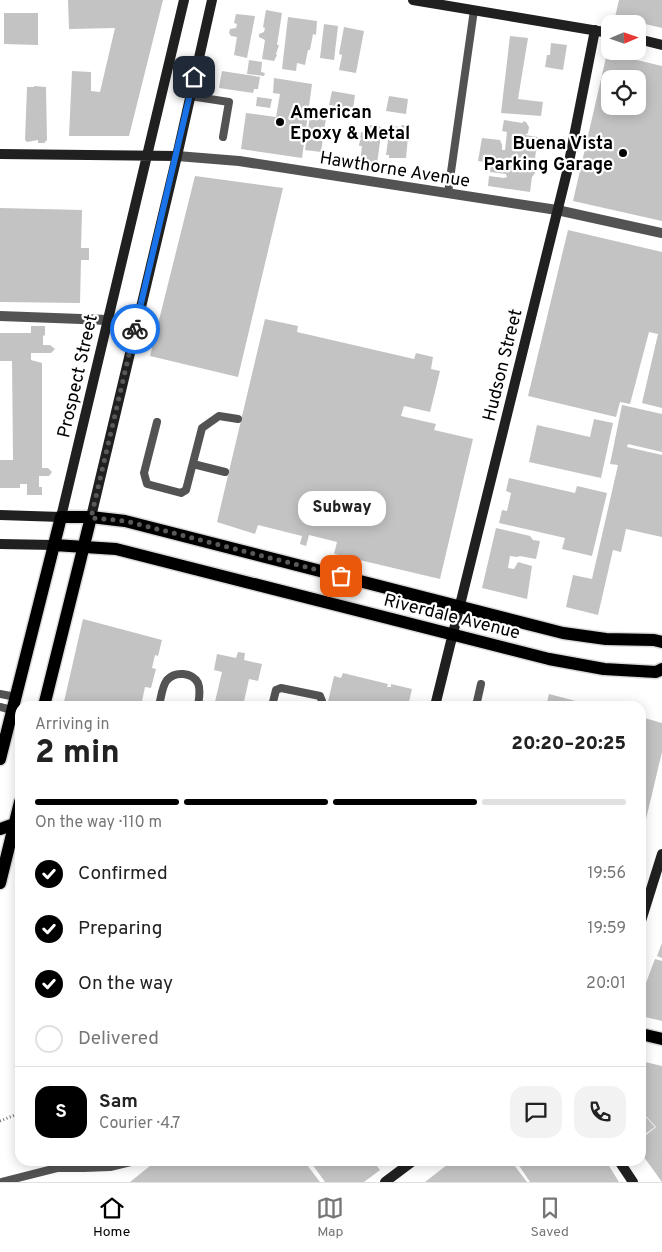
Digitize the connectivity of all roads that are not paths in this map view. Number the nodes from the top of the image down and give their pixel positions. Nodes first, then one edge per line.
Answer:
1 (184, 0) edge
2 (212, 0) edge
3 (413, 0) edge
4 (474, 10) junction
5 (595, 30) junction
6 (601, 31) edge
7 (646, 42) edge
8 (662, 45) edge
9 (190, 96) junction
10 (223, 137) dead end
11 (0, 154) edge
12 (147, 155) junction
13 (177, 156) junction
14 (448, 193) junction
15 (557, 210) junction
16 (662, 233) edge
17 (0, 316) edge
18 (108, 320) junction
19 (136, 326) junction
20 (238, 419) dead end
21 (157, 422) dead end
22 (193, 464) junction
23 (225, 472) dead end
24 (0, 515) edge
25 (61, 517) junction
26 (91, 518) junction
27 (0, 544) edge
28 (54, 545) junction
29 (84, 546) junction
30 (460, 606) junction
31 (452, 635) junction
32 (662, 642) edge
33 (662, 669) edge
34 (481, 684) dead end
35 (0, 694) edge
36 (45, 701) edge
37 (160, 701) edge
38 (198, 701) edge
39 (273, 701) edge
40 (322, 701) edge
41 (436, 701) edge
42 (477, 701) edge
43 (9, 705) edge
44 (0, 759) edge
45 (15, 824) edge
46 (0, 829) edge
47 (15, 830) edge
48 (662, 854) edge
49 (0, 883) edge
50 (646, 905) edge
51 (646, 1035) edge
52 (662, 1039) edge
53 (114, 1166) edge
54 (406, 1166) edge
55 (622, 1166) edge
56 (2, 1182) edge
57 (385, 1182) edge
58 (633, 1182) edge

1 - 12 street, Prospect Street
2 - 9 street
3 - 4 street
4 - 5 street
4 - 14 lane
5 - 6 street
5 - 15 street, Hudson Street
7 - 8 street
9 - 10 lane
9 - 13 street
11 - 12 street, Hawthorne Avenue
12 - 13 street, Hawthorne Avenue
12 - 18 street, Prospect Street
13 - 14 street, Hawthorne Avenue
13 - 19 street
14 - 15 street, Hawthorne Avenue
15 - 16 street, Hawthorne Avenue
15 - 30 street, Hudson Street
17 - 18 street
18 - 19 street
18 - 25 street, Prospect Street
19 - 26 street
20 - 22 lane
21 - 22 lane
22 - 23 lane
24 - 25 street, Riverdale Avenue
25 - 26 main road, Riverdale Avenue
25 - 28 main road, Prospect Street
26 - 29 main road
26 - 30 main road, Riverdale Avenue
27 - 28 street, Riverdale Avenue
28 - 29 main road, Riverdale Avenue
28 - 43 main road, Prospect Street
29 - 31 main road, Riverdale Avenue
29 - 36 main road
30 - 31 street, Hudson Street
30 - 32 main road, Riverdale Avenue
31 - 33 main road, Riverdale Avenue
31 - 41 street, Hudson Street
34 - 42 lane
35 - 43 lane
37 - 38 lane
39 - 40 lane
43 - 44 main road, Prospect Street
45 - 46 main road
47 - 49 main road
48 - 50 street
51 - 52 main road
53 - 56 lane
54 - 57 street
55 - 58 street

